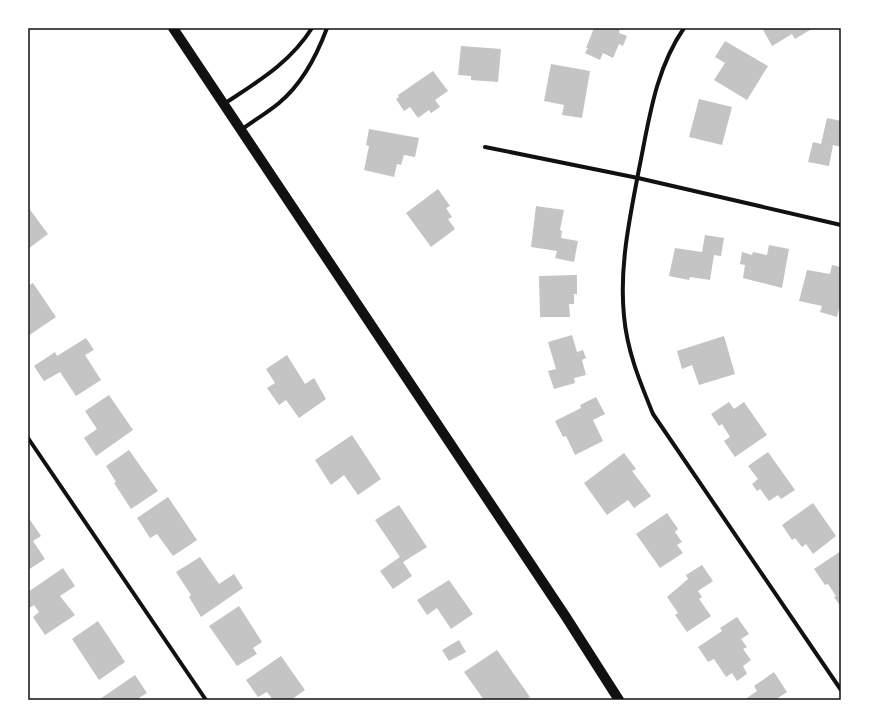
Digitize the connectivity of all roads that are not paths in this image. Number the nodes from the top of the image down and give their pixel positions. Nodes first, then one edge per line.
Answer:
1 (173, 28) edge
2 (312, 28) edge
3 (327, 28) edge
4 (684, 28) edge
5 (223, 104) junction
6 (240, 130) junction
7 (485, 147) dead end
8 (638, 178) junction
9 (841, 225) edge
10 (28, 438) edge
11 (841, 690) edge
12 (206, 700) edge
13 (619, 700) edge

1 - 5 main road
2 - 5 street
3 - 6 street
4 - 8 street
5 - 6 main road
6 - 13 main road
7 - 8 street
8 - 9 street
8 - 11 street
10 - 12 street

